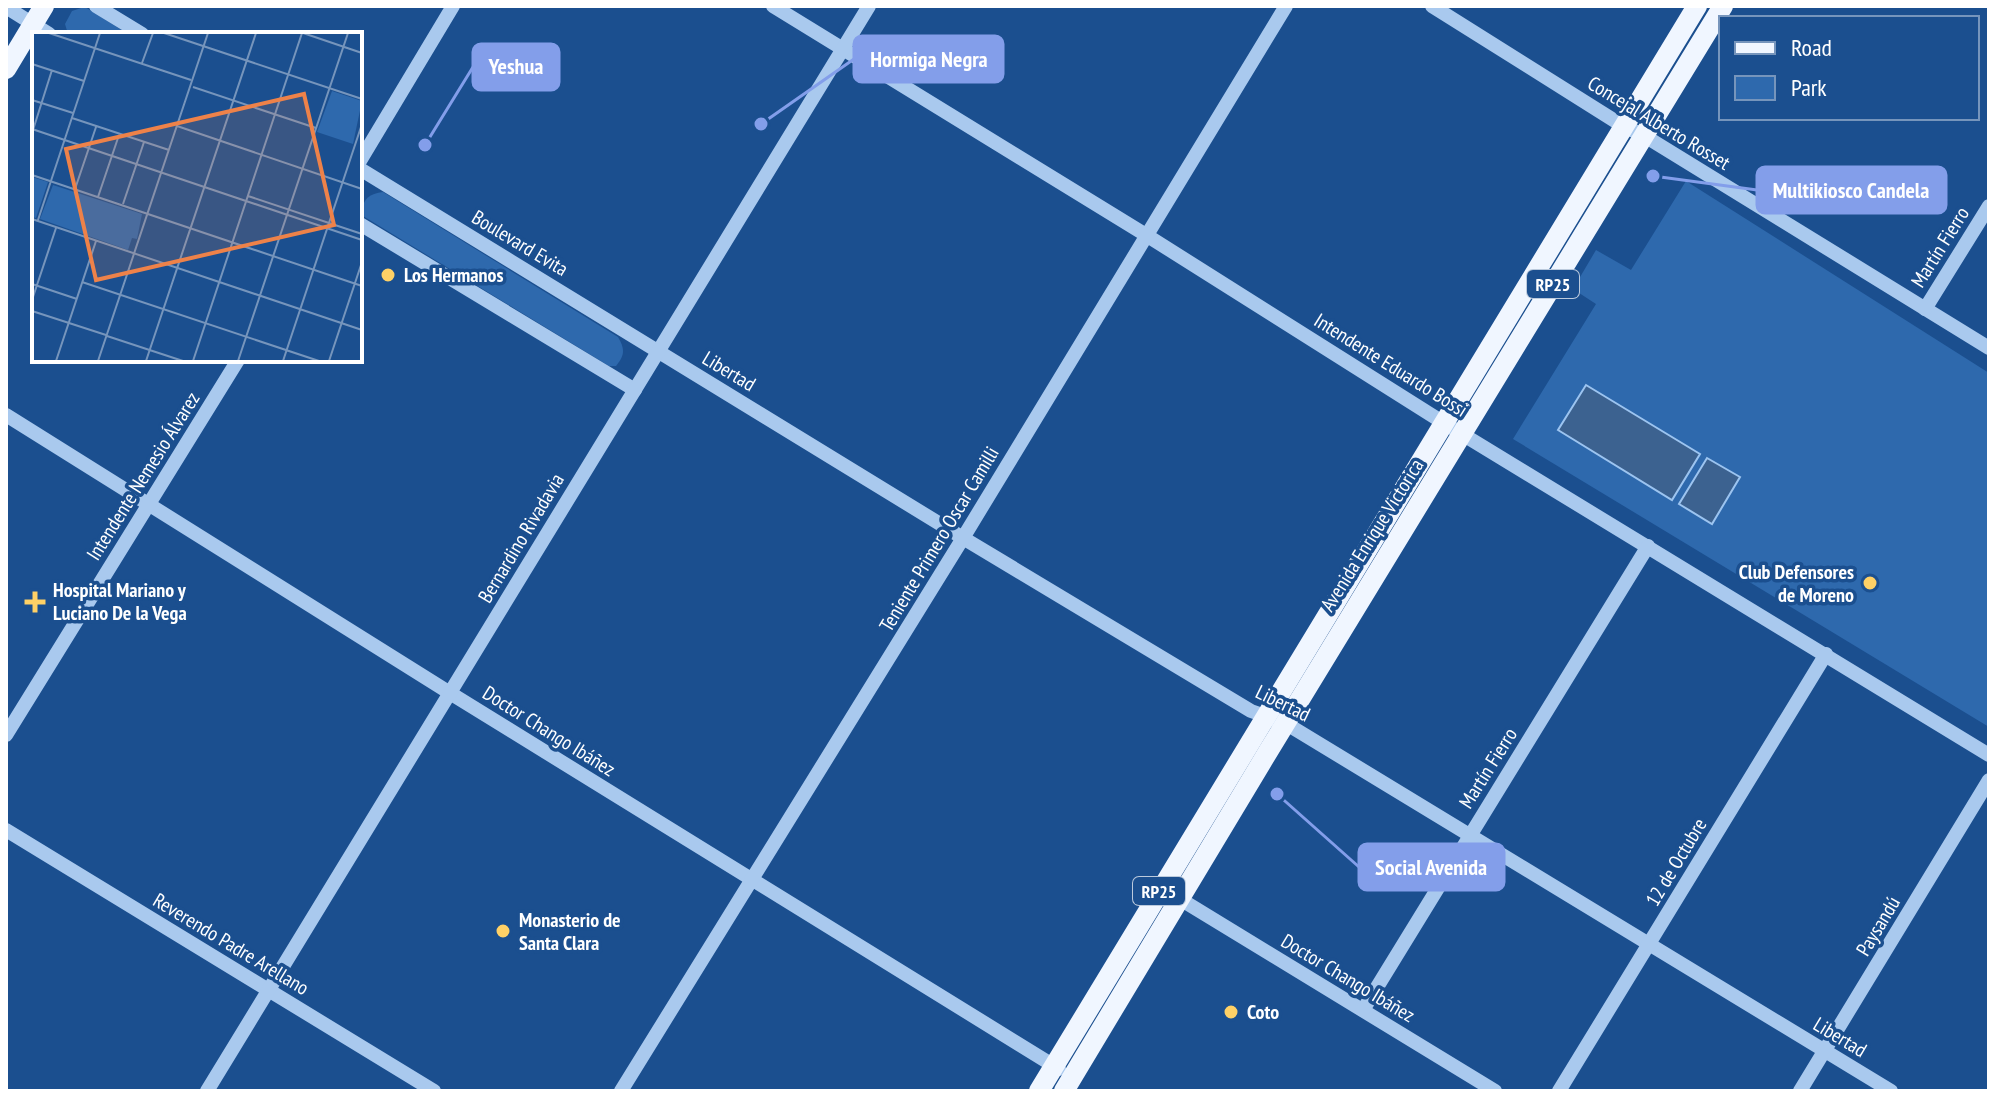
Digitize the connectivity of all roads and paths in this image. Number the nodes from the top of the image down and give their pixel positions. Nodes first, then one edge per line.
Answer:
1 (44, 6) edge
2 (96, 6) edge
3 (453, 6) edge
4 (773, 6) edge
5 (869, 6) edge
6 (1286, 6) edge
7 (1432, 6) edge
8 (1697, 6) edge
9 (1723, 6) edge
10 (6, 7) edge
11 (41, 29) edge
12 (139, 32) edge
13 (32, 39) edge
14 (843, 49) junction
15 (6, 69) edge
16 (1623, 126) junction
17 (1643, 135) junction
18 (362, 158) edge
19 (362, 170) edge
20 (1989, 206) edge
21 (362, 225) edge
22 (1146, 235) junction
23 (1925, 309) junction
24 (1989, 348) edge
25 (658, 351) junction
26 (237, 362) edge
27 (635, 390) junction
28 (6, 415) edge
29 (1444, 423) junction
30 (1463, 433) junction
31 (150, 504) junction
32 (963, 538) junction
33 (1648, 546) junction
34 (1826, 654) junction
35 (450, 693) junction
36 (1264, 716) junction
37 (1285, 723) junction
38 (6, 735) edge
39 (1989, 755) edge
40 (1989, 780) edge
41 (6, 830) edge
42 (1470, 836) junction
43 (752, 880) junction
44 (1180, 899) junction
45 (1649, 945) junction
46 (268, 990) junction
47 (1363, 1010) junction
48 (1825, 1052) junction
49 (1054, 1065) junction
50 (1068, 1084) edge
51 (207, 1091) edge
52 (434, 1091) edge
53 (621, 1091) edge
54 (1039, 1091) edge
55 (1495, 1091) edge
56 (1559, 1091) edge
57 (1800, 1091) edge
58 (1891, 1091) edge

1 - 11 main road
2 - 12 street
3 - 18 street
4 - 14 street, Intendente Eduardo Bossi
5 - 14 street, Bernardino Rivadavia
6 - 22 street, Teniente Primero Oscar Camilli
7 - 16 street, Concejal Alberto Rosset
8 - 16 main road, Avenida Enrique Victorica / RP25
9 - 17 main road, Avenida Enrique Victorica / RP25
10 - 11 street
13 - 15 main road
14 - 22 street, Intendente Eduardo Bossi
14 - 25 street, Bernardino Rivadavia
16 - 17 street, Concejal Alberto Rosset
16 - 29 main road, Avenida Enrique Victorica / RP25
17 - 23 street, Concejal Alberto Rosset
17 - 30 main road, Avenida Enrique Victorica / RP25
19 - 25 street, Boulevard Evita
20 - 23 street, Martín Fierro
21 - 27 street
22 - 29 street, Intendente Eduardo Bossi
22 - 32 street, Teniente Primero Oscar Camilli
23 - 24 street, Concejal Alberto Rosset
25 - 27 street, Bernardino Rivadavia
25 - 32 street, Libertad
26 - 31 street, Intendente Nemesio Álvarez
27 - 35 street, Bernardino Rivadavia
28 - 31 street, Doctor Chango Ibáñez
29 - 30 street, Intendente Eduardo Bossi
29 - 36 main road, Avenida Enrique Victorica / RP25
30 - 33 street, Intendente Eduardo Bossi
30 - 37 main road, Avenida Enrique Victorica / RP25
31 - 35 street, Doctor Chango Ibáñez
31 - 38 street, Intendente Nemesio Álvarez
32 - 36 street, Libertad
32 - 43 street, Teniente Primero Oscar Camilli
33 - 34 street, Intendente Eduardo Bossi
33 - 42 street, Martín Fierro
34 - 39 street, Intendente Eduardo Bossi
34 - 45 street, 12 de Octubre
35 - 43 street, Doctor Chango Ibáñez
35 - 46 street, Bernardino Rivadavia
36 - 37 street, Libertad
36 - 49 main road, Avenida Enrique Victorica / RP25
37 - 42 street, Libertad
37 - 44 main road, Avenida Enrique Victorica / RP25
40 - 48 street, Paysandú
41 - 46 street, Reverendo Padre Arellano
42 - 45 street, Libertad
42 - 47 street, Martín Fierro
43 - 49 street, Doctor Chango Ibáñez
43 - 53 street, Teniente Primero Oscar Camilli
44 - 47 street, Doctor Chango Ibáñez
44 - 50 main road, Avenida Enrique Victorica / RP25
45 - 48 street, Libertad
45 - 56 street, 12 de Octubre
46 - 51 street, Bernardino Rivadavia
46 - 52 street, Reverendo Padre Arellano
47 - 55 street, Doctor Chango Ibáñez
48 - 57 street, Paysandú
48 - 58 street, Libertad
49 - 50 street, Doctor Chango Ibáñez
49 - 54 main road, Avenida Enrique Victorica / RP25

